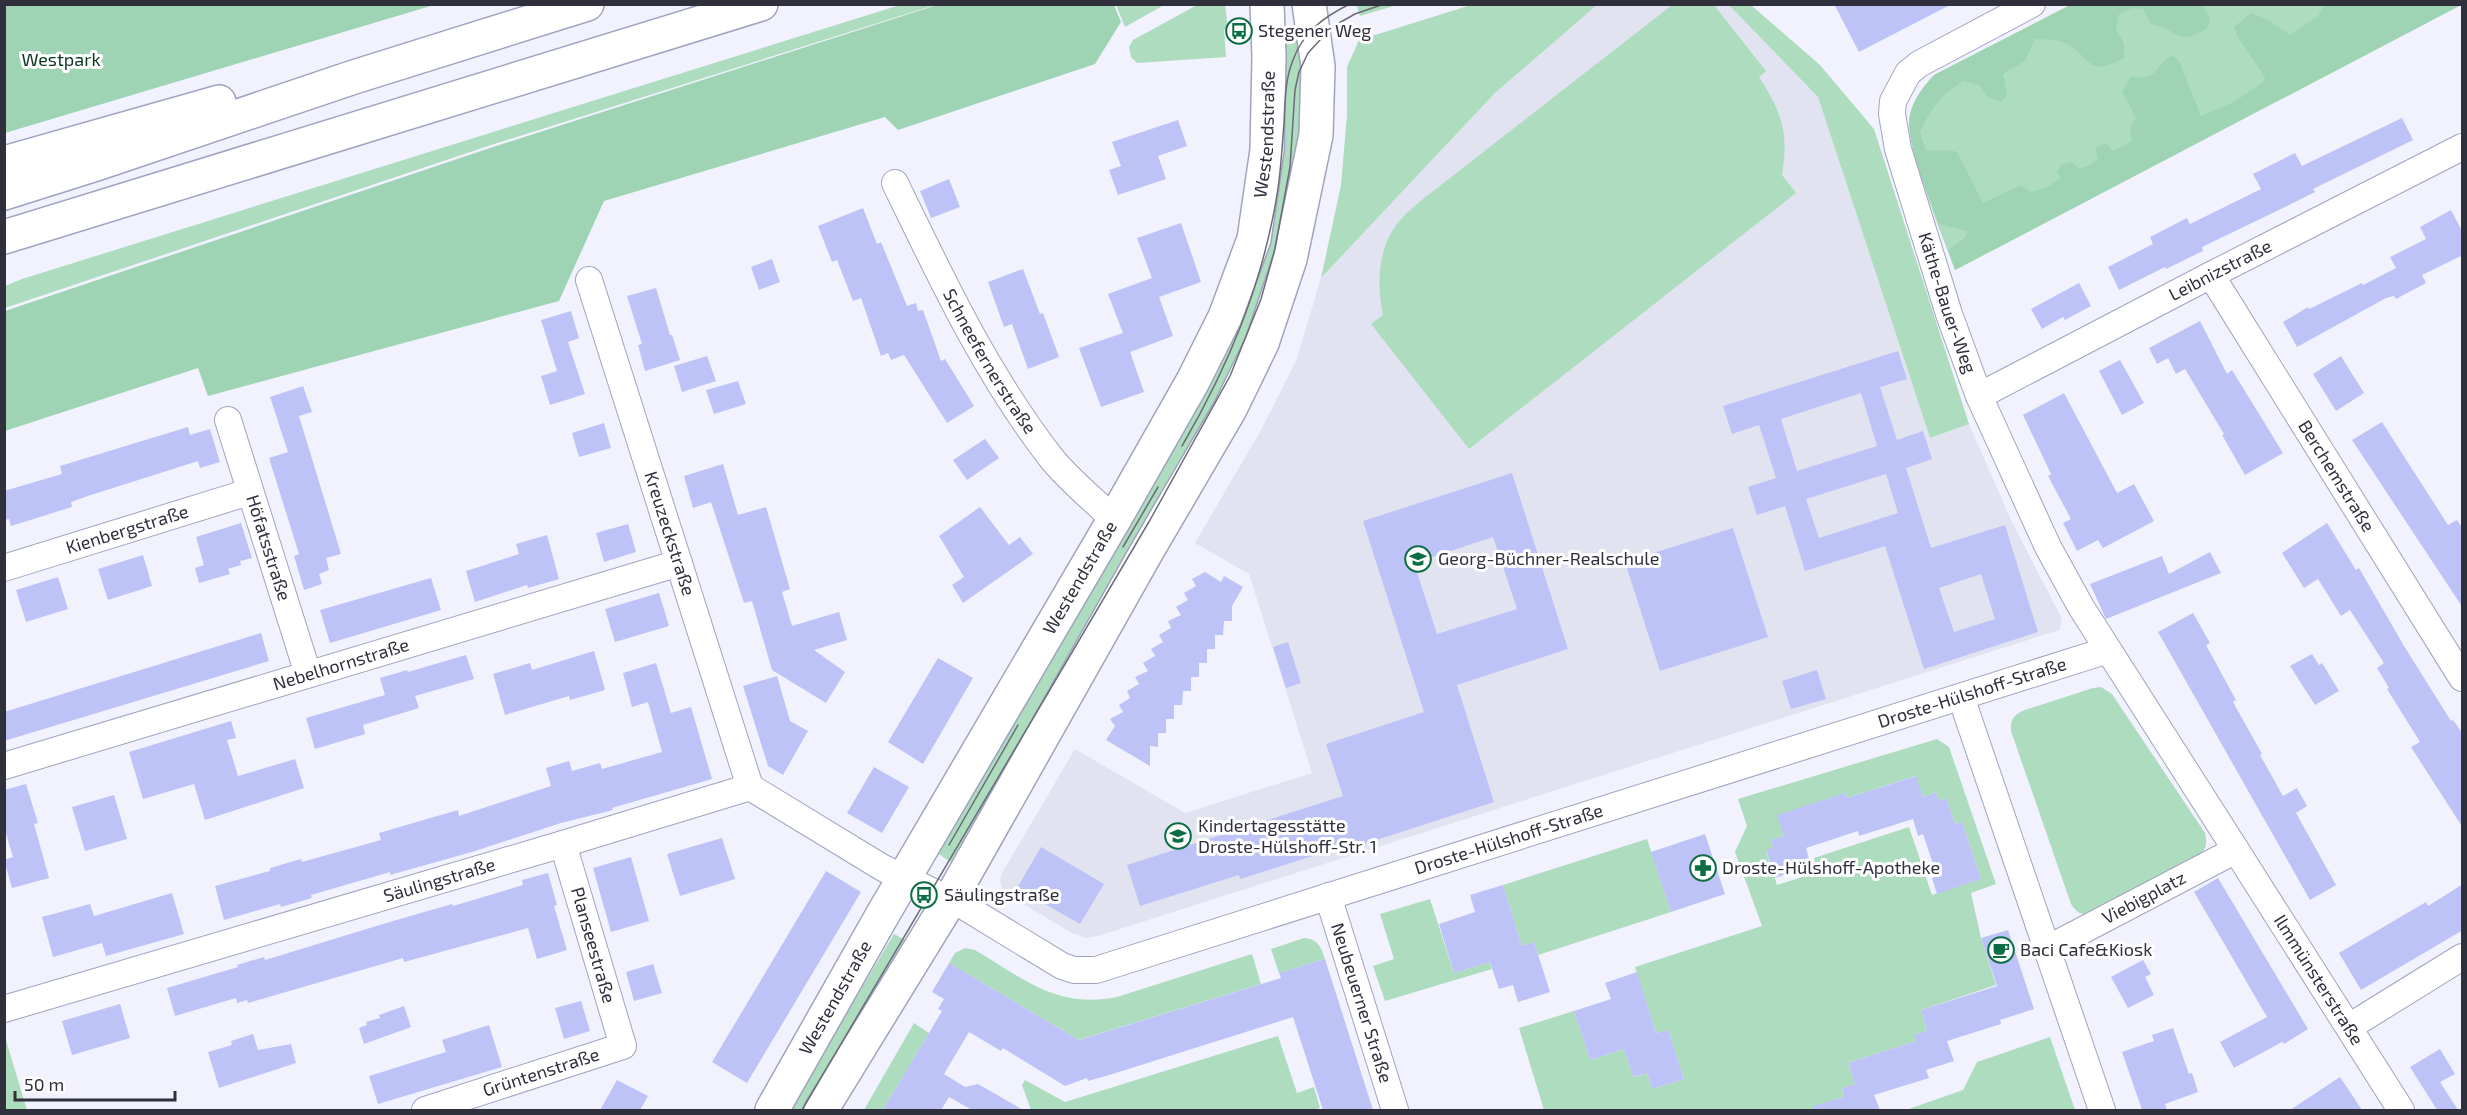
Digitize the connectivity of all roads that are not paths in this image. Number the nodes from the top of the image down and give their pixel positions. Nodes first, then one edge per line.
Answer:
1 (587, 4) edge
2 (761, 4) edge
3 (1267, 4) edge
4 (1309, 4) edge
5 (2032, 4) edge
6 (354, 77) junction
7 (2460, 155) edge
8 (4, 163) edge
9 (895, 183) dead end
10 (4, 193) edge
11 (127, 200) junction
12 (4, 237) edge
13 (4, 260) edge
14 (2211, 275) junction
15 (589, 279) dead end
16 (1979, 396) junction
17 (228, 420) dead end
18 (249, 492) junction
19 (1114, 520) junction
20 (679, 563) junction
21 (4, 568) edge
22 (2108, 650) junction
23 (308, 674) junction
24 (2463, 678) edge
25 (1961, 697) junction
26 (4, 766) edge
27 (750, 787) junction
28 (563, 844) junction
29 (2236, 850) junction
30 (926, 889) junction
31 (1328, 896) junction
32 (2047, 949) junction
33 (2463, 957) edge
34 (7, 1000) edge
35 (2349, 1027) junction
36 (623, 1046) joint
37 (425, 1110) edge
38 (772, 1110) edge
39 (821, 1110) edge
40 (1395, 1110) edge
41 (2102, 1110) edge
42 (2400, 1110) edge

1 - 6 main road
2 - 11 main road
3 - 19 main road, Westendstraße
4 - 30 main road, Westendstraße
5 - 16 street, Käthe-Bauer-Weg
6 - 8 main road
6 - 10 main road
7 - 14 street, Leibnizstraße
9 - 19 street, Schneefernerstraße
11 - 12 main road
11 - 13 main road
14 - 16 street, Leibnizstraße
14 - 24 street, Berchemstraße
15 - 20 street, Kreuzeckstraße
16 - 22 street, Käthe-Bauer-Weg
17 - 18 street, Höfatsstraße
18 - 21 street, Kienbergstraße
18 - 23 street, Höfatsstraße
19 - 30 main road, Westendstraße
20 - 23 street, Nebelhornstraße
20 - 27 street, Kreuzeckstraße
22 - 25 street, Droste-Hülshoff-Straße
22 - 29 street
23 - 26 street, Nebelhornstraße
25 - 31 street, Droste-Hülshoff-Straße
25 - 32 street
27 - 28 street, Säulingstraße
27 - 30 street
28 - 34 street, Säulingstraße
28 - 36 street, Planseestraße
29 - 32 street, Viebigplatz
29 - 35 street, Ilmmünsterstraße
30 - 31 street, Droste-Hülshoff-Straße
30 - 38 main road, Westendstraße
30 - 39 main road, Westendstraße
31 - 40 street, Neubeuerner Straße
32 - 41 street
33 - 35 street
35 - 42 street, Ilmmünsterstraße
36 - 37 street, Grüntenstraße

